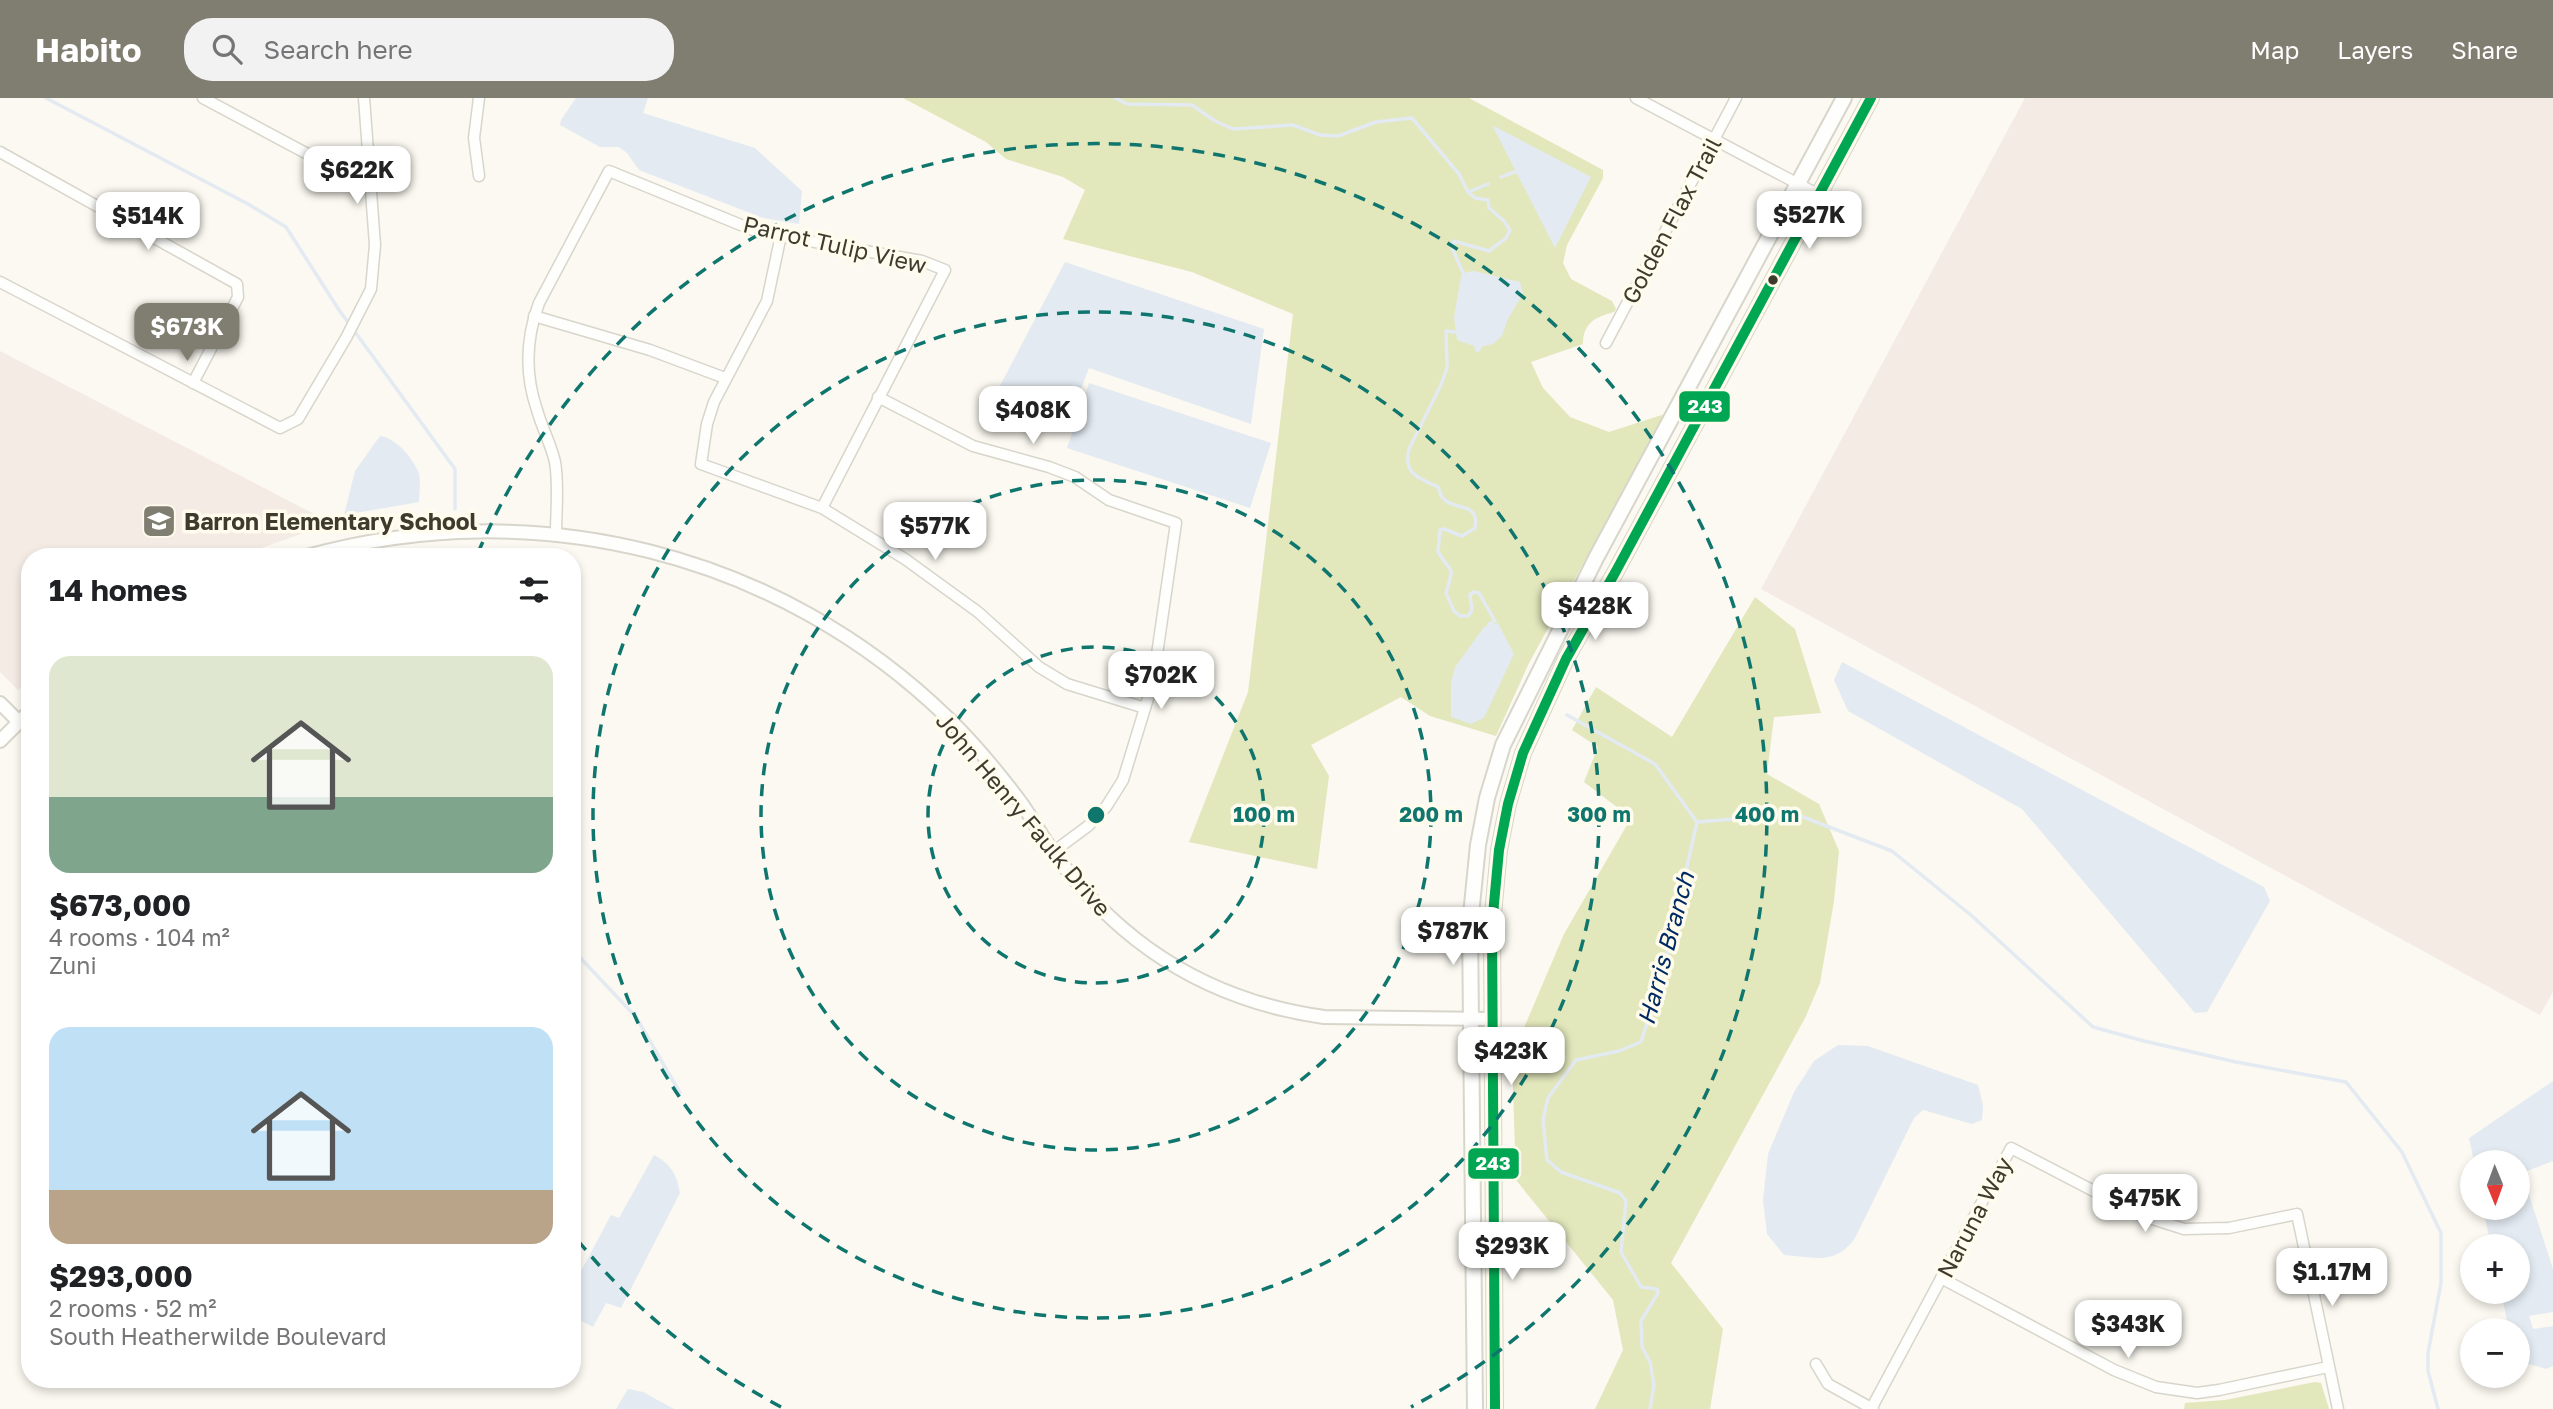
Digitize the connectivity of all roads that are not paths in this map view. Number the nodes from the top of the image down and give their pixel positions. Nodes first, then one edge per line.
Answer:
1 (203, 98) edge
2 (229, 98) edge
3 (364, 98) edge
4 (479, 98) edge
5 (1636, 98) edge
6 (1736, 98) edge
7 (1844, 98) edge
8 (1871, 98) edge
9 (223, 109) junction
10 (1714, 139) junction
11 (0, 152) edge
12 (370, 174) junction
13 (479, 176) dead end
14 (1798, 183) junction
15 (1819, 195) junction
16 (781, 235) junction
17 (0, 282) edge
18 (534, 316) junction
19 (1606, 343) dead end
20 (725, 378) junction
21 (193, 383) junction
22 (878, 397) junction
23 (822, 508) junction
24 (556, 534) junction
25 (335, 548) edge
26 (1596, 558) junction
27 (1616, 570) junction
28 (0, 703) edge
29 (1145, 708) junction
30 (21, 718) edge
31 (18, 721) junction
32 (0, 741) edge
33 (1053, 852) junction
34 (1471, 1018) junction
35 (1493, 1018) junction
36 (1941, 1278) junction
37 (1816, 1364) dead end
38 (2329, 1367) junction
39 (1475, 1409) edge
40 (1494, 1409) edge
41 (1872, 1409) edge
42 (2337, 1409) edge

1 - 9 street
2 - 9 street
3 - 12 street
4 - 13 street
5 - 10 street
6 - 10 street, Golden Flax Trail
7 - 14 main road
8 - 15 main road
9 - 12 street
10 - 14 street
10 - 19 street, Golden Flax Trail
11 - 21 street
12 - 21 street
14 - 15 street
14 - 26 main road
15 - 27 main road
16 - 18 street, Parrot Tulip View
16 - 20 street
16 - 22 street, Parrot Tulip View
17 - 21 street
18 - 20 street
18 - 24 street
20 - 23 street
22 - 23 street
22 - 29 street
23 - 29 street
24 - 25 street, John Henry Faulk Drive
24 - 33 street, John Henry Faulk Drive
26 - 27 main road
26 - 34 main road
27 - 35 main road
28 - 31 street
29 - 33 street
30 - 31 street
31 - 32 street
33 - 34 street, John Henry Faulk Drive
34 - 35 street, John Henry Faulk Drive
34 - 39 main road
35 - 40 main road
36 - 38 street
36 - 38 street, Naruna Way
36 - 41 street, Naruna Way
37 - 41 street
38 - 42 street

